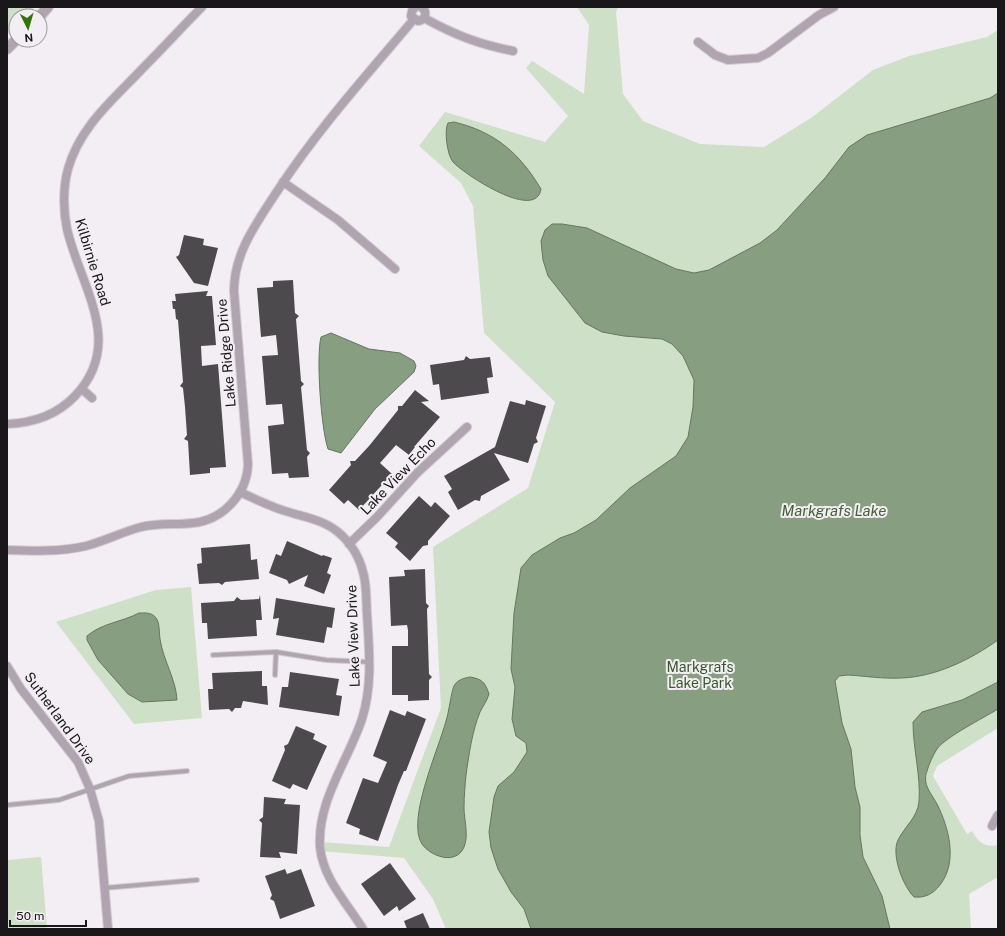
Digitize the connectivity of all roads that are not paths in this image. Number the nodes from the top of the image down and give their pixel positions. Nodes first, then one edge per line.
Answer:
1 (202, 7) edge
2 (417, 7) edge
3 (834, 7) edge
4 (424, 18) junction
5 (414, 19) junction
6 (698, 42) dead end
7 (513, 51) dead end
8 (283, 182) junction
9 (395, 269) dead end
10 (82, 389) junction
11 (92, 398) dead end
12 (7, 424) edge
13 (467, 427) dead end
14 (240, 492) junction
15 (349, 544) junction
16 (7, 550) edge
17 (276, 652) junction
18 (213, 655) dead end
19 (369, 662) junction
20 (7, 666) edge
21 (275, 675) dead end
22 (187, 771) dead end
23 (90, 789) junction
24 (7, 806) edge
25 (998, 815) edge
26 (992, 826) dead end
27 (197, 880) dead end
28 (104, 888) junction
29 (108, 929) edge
30 (363, 929) edge

1 - 10 street, Kilbirnie Road
2 - 4 street
2 - 5 street
3 - 6 street
4 - 5 street
4 - 7 street
5 - 8 street, Lake Ridge Drive
8 - 9 street
8 - 14 street, Lake Ridge Drive
10 - 11 street
10 - 12 street, Kilbirnie Road
13 - 15 street, Lake View Echo
14 - 15 street, Lake View Drive
14 - 16 street, Lake Ridge Drive
15 - 19 street, Lake View Drive
17 - 18 lane
17 - 19 lane
17 - 21 lane
19 - 30 street, Lake View Drive
20 - 23 street, Sutherland Drive
22 - 23 lane
23 - 24 lane
23 - 28 street, Sutherland Drive
25 - 26 street
27 - 28 lane
28 - 29 street, Sutherland Drive

